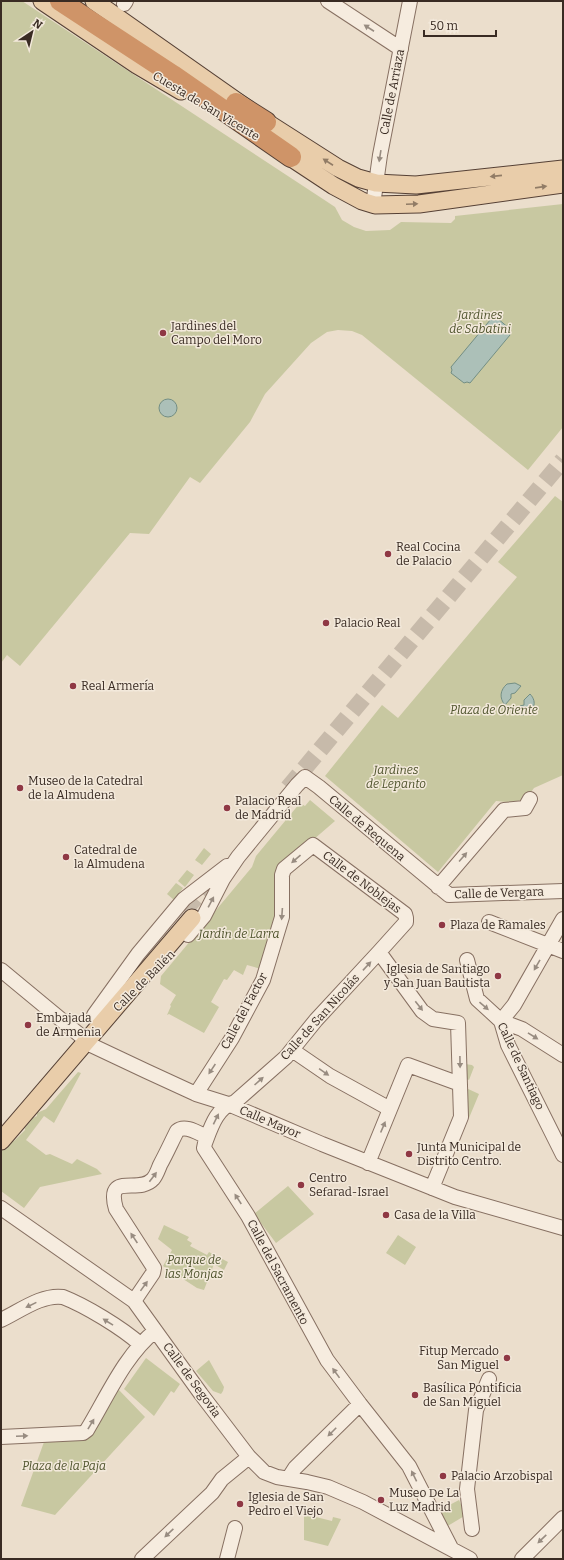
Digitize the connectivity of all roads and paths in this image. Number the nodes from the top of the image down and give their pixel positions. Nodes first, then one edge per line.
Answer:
1 (42, 1) edge
2 (60, 1) edge
3 (77, 1) edge
4 (328, 1) edge
5 (410, 1) edge
6 (112, 3) edge
7 (401, 49) junction
8 (266, 122) junction
9 (291, 157) junction
10 (563, 169) edge
11 (376, 183) junction
12 (563, 184) edge
13 (373, 205) junction
14 (297, 785) joint
15 (530, 799) dead end
16 (238, 857) junction
17 (282, 875) joint
18 (438, 886) junction
19 (563, 891) edge
20 (188, 915) tunnel mouth
21 (563, 919) edge
22 (406, 922) joint
23 (489, 922) dead end
24 (548, 945) junction
25 (563, 951) edge
26 (379, 952) junction
27 (467, 960) dead end
28 (1, 970) edge
29 (97, 1020) junction
30 (501, 1021) junction
31 (83, 1038) junction
32 (292, 1050) junction
33 (563, 1055) edge
34 (460, 1084) junction
35 (196, 1094) junction
36 (228, 1104) junction
37 (25, 1105) junction
38 (390, 1109) junction
39 (1, 1127) edge
40 (207, 1137) junction
41 (1, 1141) edge
42 (562, 1150) edge
43 (368, 1163) junction
44 (432, 1188) junction
45 (1, 1208) edge
46 (563, 1228) edge
47 (134, 1301) junction
48 (1, 1320) edge
49 (155, 1331) junction
50 (140, 1344) junction
51 (489, 1379) dead end
52 (360, 1404) junction
53 (1, 1437) edge
54 (249, 1457) junction
55 (288, 1479) junction
56 (563, 1518) edge
57 (436, 1521) junction
58 (235, 1528) dead end
59 (472, 1529) dead end
60 (424, 1534) junction
61 (451, 1548) junction
62 (142, 1559) edge
63 (227, 1559) edge
64 (470, 1559) edge
65 (522, 1559) edge

1 - 9 main road, Cuesta de San Vicente
2 - 9 highway
3 - 8 highway
7 -> 4 street
5 - 7 street, Calle de Arriaza
6 - 8 main road, Cuesta de San Vicente
7 -> 11 street, Calle de Arriaza
11 -> 8 main road, Cuesta de San Vicente
9 - 13 main road, Cuesta de San Vicente
10 -> 11 main road, Cuesta de San Vicente
11 - 13 street
13 -> 12 main road, Cuesta de San Vicente
14 - 16 street, Calle de Bailén
14 - 18 street, Calle de Requena
18 -> 15 street
16 - 29 street, Calle de Bailén
29 -> 16 street, Calle de Bailén
22 -> 17 street, Calle de Noblejas
17 -> 35 street, Calle del Factor
18 - 19 street, Calle de Vergara
20 - 29 main road, Calle de Bailén
21 - 24 street
22 - 26 street, Calle de San Nicolás
23 - 24 street
24 - 25 street
24 -> 30 street
32 -> 26 street, Calle de San Nicolás
26 -> 34 street
27 -> 30 street, Calle de Santiago
28 - 31 street, Calle Mayor
29 - 31 main road, Calle de Bailén
30 -> 33 street
30 - 42 street, Calle de Santiago
31 - 35 street, Calle Mayor
31 - 37 main road, Calle de Bailén
36 -> 32 street, Calle de San Nicolás
32 -> 38 street
34 - 38 street
34 - 44 street
35 - 36 street, Calle Mayor
40 -> 36 street
36 - 43 street, Calle Mayor
37 - 39 main road, Calle de Bailén
37 - 41 main road, Calle de Bailén
43 -> 38 street
47 -> 40 street
52 -> 40 street, Calle del Sacramento
43 - 44 street, Calle Mayor
44 - 46 street, Calle Mayor
45 - 47 street, Calle de Segovia
47 - 49 street, Calle de Segovia
50 -> 48 street
49 - 50 street
49 - 54 street, Calle de Segovia
53 -> 50 street
51 - 59 street
52 -> 55 street
57 -> 52 street, Calle del Sacramento
54 - 55 street, Calle de Segovia
54 -> 62 street
55 - 60 street, Calle de Segovia
56 -> 65 street
57 - 60 street
57 - 61 street, Calle del Sacramento
58 - 63 street
60 - 61 street, Calle de Segovia
61 - 64 street, Calle de Segovia

